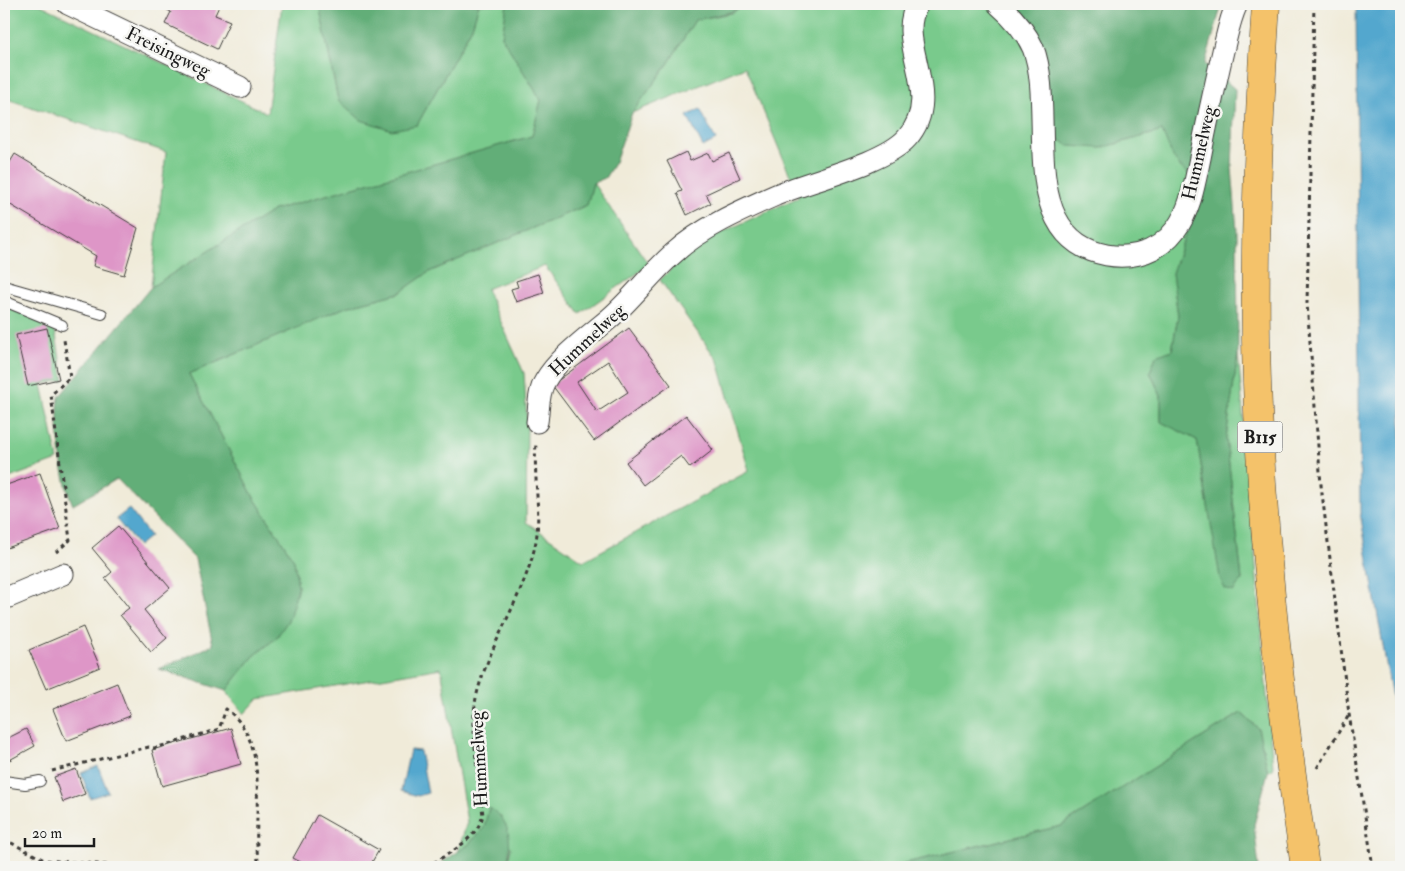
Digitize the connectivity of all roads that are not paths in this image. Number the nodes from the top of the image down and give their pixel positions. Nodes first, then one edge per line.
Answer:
1 (68, 4) edge
2 (918, 4) edge
3 (998, 4) edge
4 (1237, 4) edge
5 (1266, 4) edge
6 (240, 87) dead end
7 (4, 286) edge
8 (4, 301) edge
9 (102, 314) dead end
10 (62, 325) road end
11 (538, 422) road end
12 (63, 574) road end
13 (4, 599) edge
14 (40, 781) road end
15 (4, 782) edge
16 (1305, 867) edge

1 - 6 street, Freisingweg
2 - 11 street, Hummelweg
3 - 4 street, Hummelweg
5 - 16 main road, B115
7 - 9 lane
8 - 10 lane
12 - 13 street
14 - 15 lane

